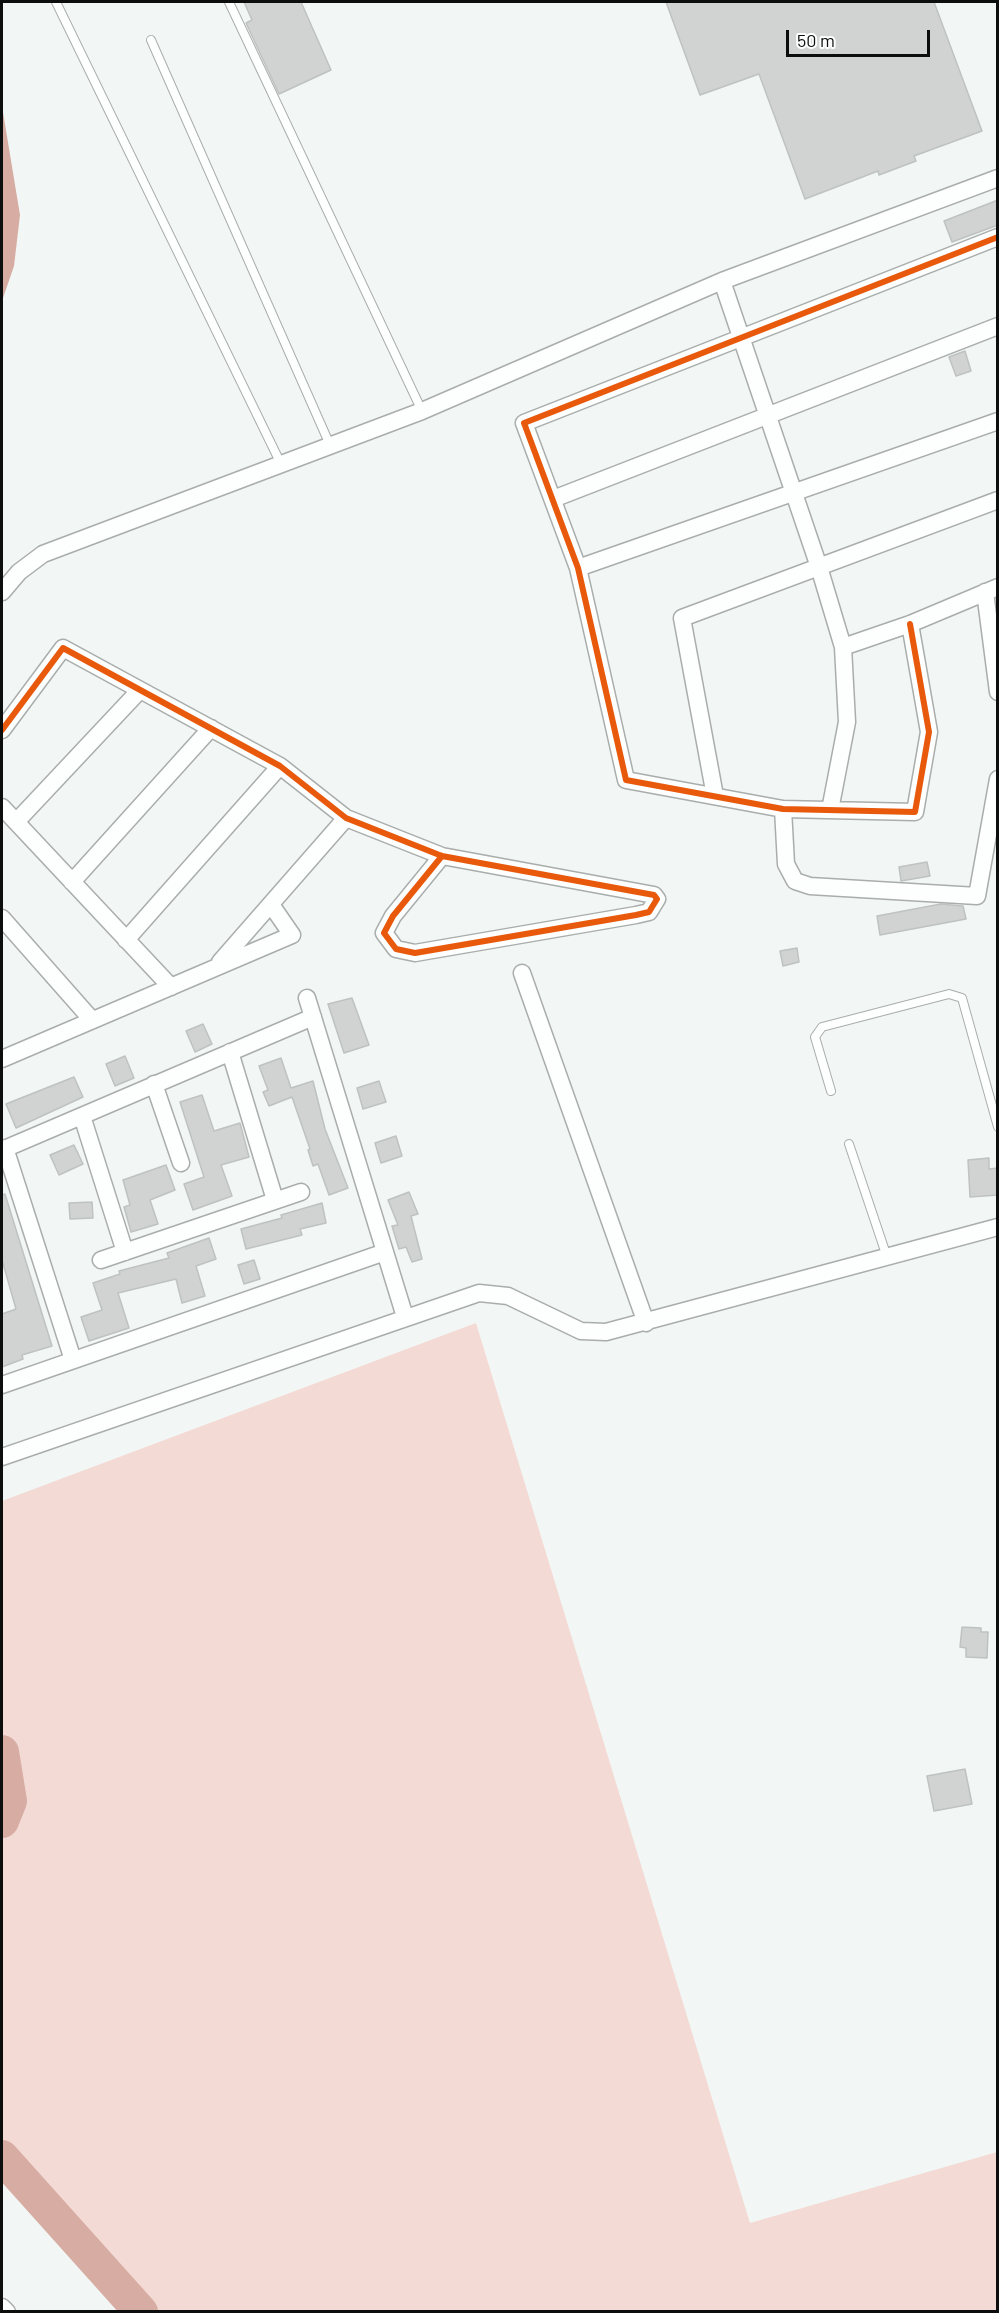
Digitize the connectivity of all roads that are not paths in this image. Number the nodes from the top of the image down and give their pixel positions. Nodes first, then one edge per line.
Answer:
1 (56, 2) edge
2 (229, 2) edge
3 (150, 40) dead end
4 (998, 178) edge
5 (998, 237) edge
6 (722, 281) junction
7 (998, 326) edge
8 (742, 338) junction
9 (422, 411) junction
10 (767, 415) junction
11 (998, 421) edge
12 (330, 445) junction
13 (281, 464) junction
14 (793, 493) junction
15 (553, 499) junction
16 (998, 500) edge
17 (819, 567) junction
18 (578, 568) junction
19 (991, 589) edge
20 (2, 592) edge
21 (910, 624) junction
22 (843, 647) junction
23 (140, 690) junction
24 (998, 692) edge
25 (210, 728) junction
26 (2, 730) edge
27 (280, 766) junction
28 (998, 779) edge
29 (715, 796) junction
30 (2, 807) edge
31 (783, 809) junction
32 (830, 810) junction
33 (346, 818) junction
34 (16, 822) junction
35 (441, 856) junction
36 (72, 882) junction
37 (272, 906) junction
38 (2, 918) edge
39 (126, 940) junction
40 (215, 968) junction
41 (522, 973) dead end
42 (171, 987) junction
43 (306, 998) dead end
44 (312, 1017) junction
45 (92, 1020) junction
46 (5, 1052) edge
47 (230, 1052) junction
48 (154, 1084) junction
49 (831, 1091) dead end
50 (82, 1116) junction
51 (998, 1127) edge
52 (849, 1144) dead end
53 (3, 1149) edge
54 (181, 1162) dead end
55 (301, 1192) dead end
56 (274, 1200) junction
57 (998, 1227) edge
58 (125, 1252) junction
59 (385, 1252) junction
60 (887, 1257) junction
61 (101, 1260) dead end
62 (405, 1317) junction
63 (646, 1323) junction
64 (73, 1360) junction
65 (2, 1385) edge
66 (2, 1457) edge
67 (2, 2307) edge
68 (7, 2312) edge

1 - 13 lane
2 - 9 lane
3 - 12 lane
4 - 6 street
5 - 8 street
6 - 8 street
6 - 9 street
7 - 10 street
8 - 10 street
8 - 15 street
9 - 12 street
10 - 14 street
10 - 15 street
11 - 14 street
12 - 13 street
13 - 20 street
14 - 17 street
14 - 18 street
15 - 18 street
16 - 17 street
17 - 22 street
17 - 29 street
18 - 29 street
19 - 21 street
19 - 24 street
21 - 22 street
21 - 32 street
22 - 32 street
23 - 25 street
23 - 26 street
23 - 34 street
25 - 27 street
25 - 36 street
27 - 33 street
27 - 39 street
28 - 31 street
29 - 31 street
30 - 34 street
31 - 32 street
33 - 35 street
33 - 37 street
34 - 36 street
35 - 35 street
36 - 39 street
37 - 40 street
37 - 40 street
38 - 45 street
39 - 42 street
40 - 42 street
41 - 63 street
42 - 45 street
43 - 44 street
44 - 47 street
44 - 59 street
45 - 46 street
47 - 48 street
47 - 56 street
48 - 50 street
48 - 54 street
49 - 51 lane
50 - 53 street
50 - 58 street
52 - 60 lane
53 - 64 street
55 - 56 street
56 - 58 street
57 - 60 street
58 - 61 street
59 - 62 street
59 - 64 street
60 - 63 street
62 - 63 street
62 - 66 street
64 - 65 street
67 - 68 street

